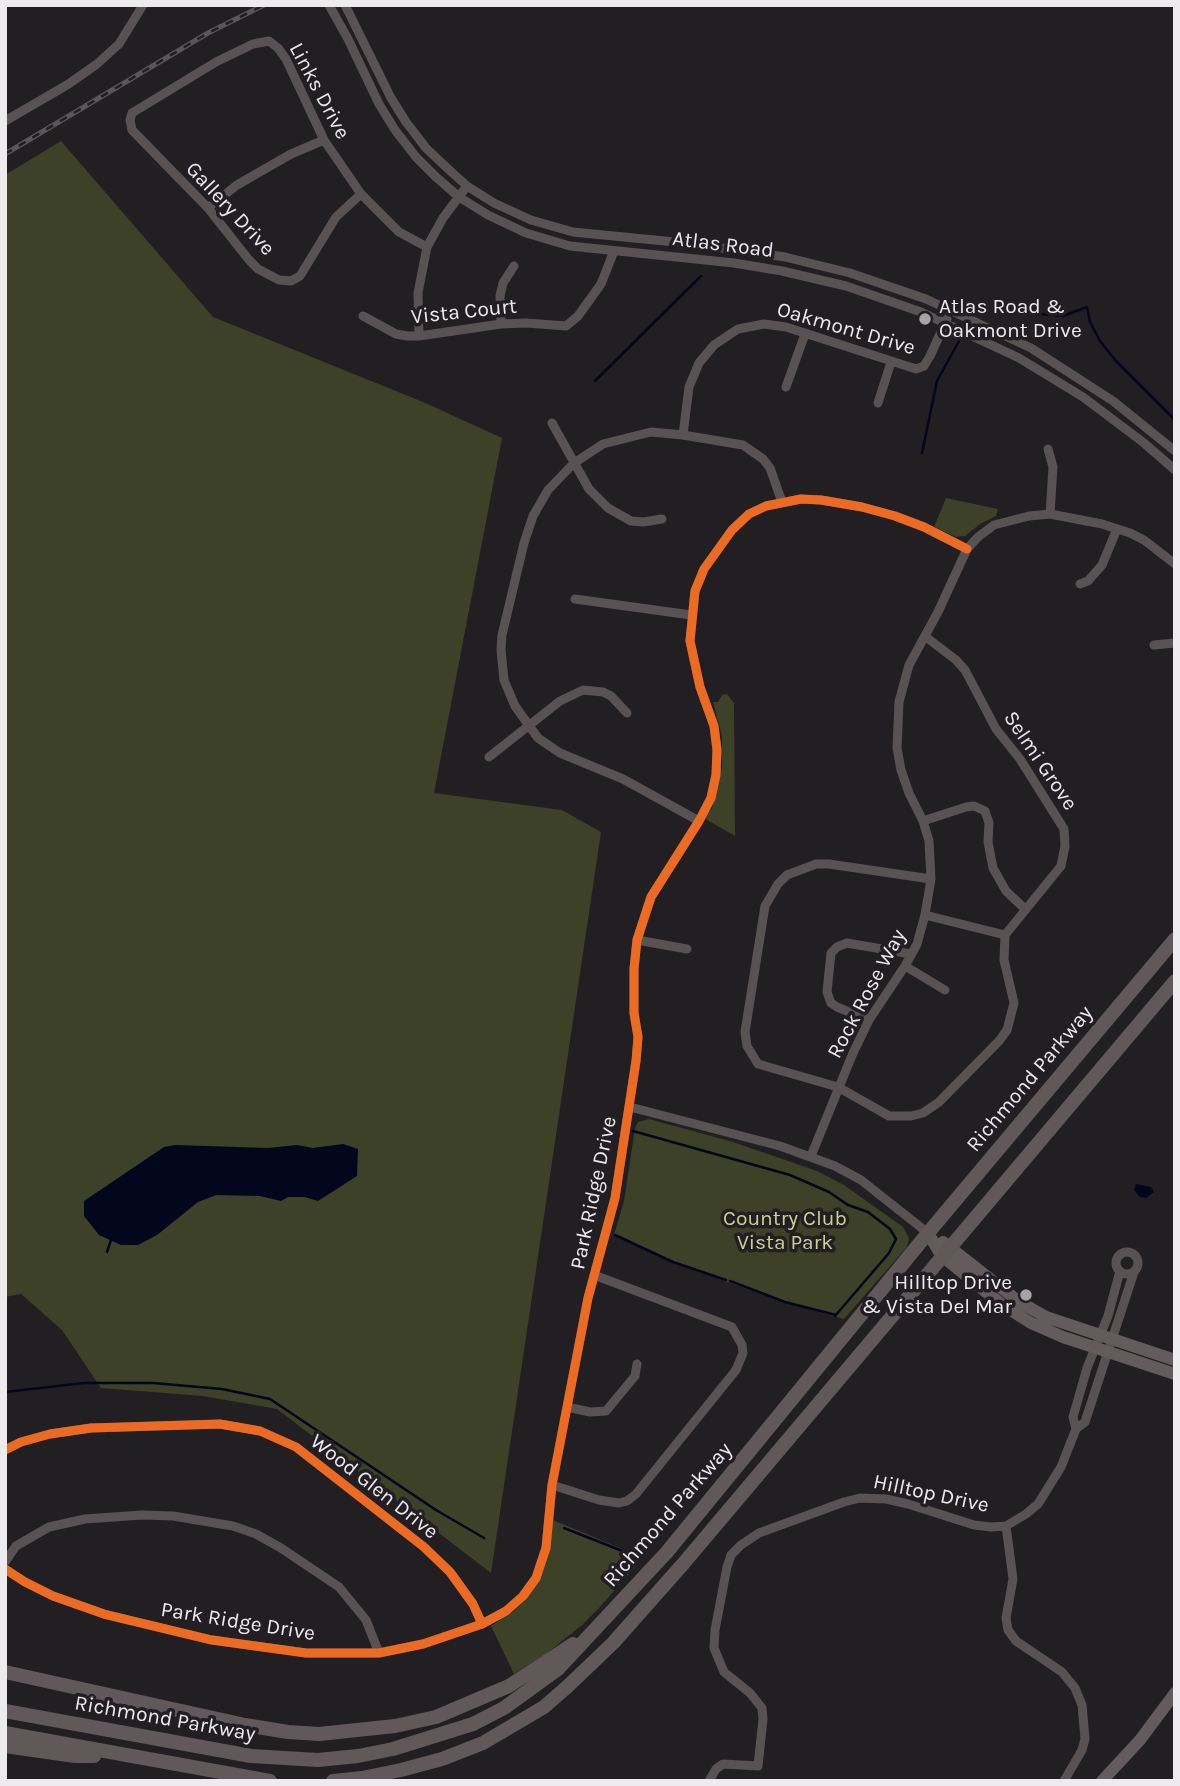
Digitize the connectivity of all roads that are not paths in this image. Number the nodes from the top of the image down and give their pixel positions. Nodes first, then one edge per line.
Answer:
1 (143, 5) edge
2 (329, 5) edge
3 (345, 5) edge
4 (5, 121) edge
5 (131, 126) joint
6 (324, 140) junction
7 (467, 186) junction
8 (361, 194) junction
9 (459, 197) junction
10 (208, 208) junction
11 (427, 247) junction
12 (614, 251) junction
13 (514, 266) dead end
14 (954, 310) junction
15 (363, 316) dead end
16 (946, 322) junction
17 (501, 324) junction
18 (805, 334) junction
19 (419, 337) junction
20 (891, 362) junction
21 (786, 387) dead end
22 (878, 403) dead end
23 (552, 423) dead end
24 (683, 435) junction
25 (1048, 449) dead end
26 (1175, 451) edge
27 (574, 463) junction
28 (1175, 470) edge
29 (782, 502) junction
30 (1050, 514) junction
31 (662, 519) dead end
32 (1117, 529) junction
33 (967, 549) junction
34 (1175, 564) edge
35 (1080, 584) dead end
36 (575, 599) dead end
37 (691, 615) junction
38 (926, 637) junction
39 (1175, 643) edge
40 (1154, 645) dead end
41 (627, 713) dead end
42 (529, 726) junction
43 (489, 757) dead end
44 (699, 821) junction
45 (923, 821) junction
46 (931, 879) junction
47 (1025, 909) junction
48 (925, 915) junction
49 (1005, 935) junction
50 (1175, 939) edge
51 (638, 940) junction
52 (687, 949) dead end
53 (911, 954) junction
54 (905, 966) junction
55 (1175, 981) edge
56 (945, 990) dead end
57 (869, 1020) junction
58 (838, 1087) junction
59 (630, 1107) junction
60 (811, 1156) junction
61 (928, 1233) junction
62 (946, 1250) junction
63 (1120, 1271) junction
64 (1133, 1272) junction
65 (594, 1275) junction
66 (1104, 1344) junction
67 (1175, 1360) edge
68 (637, 1364) dead end
69 (1175, 1374) edge
70 (567, 1406) junction
71 (1076, 1429) junction
72 (5, 1450) edge
73 (552, 1485) junction
74 (1006, 1526) junction
75 (5, 1562) edge
76 (5, 1569) edge
77 (482, 1624) junction
78 (598, 1628) junction
79 (379, 1653) junction
80 (5, 1672) edge
81 (1175, 1693) edge
82 (5, 1711) edge
83 (5, 1732) edge
84 (5, 1746) edge
85 (132, 1756) junction
86 (270, 1781) edge
87 (333, 1781) edge
88 (709, 1781) edge
89 (1064, 1781) edge
90 (1102, 1781) edge

1 - 4 street
2 - 9 street, Atlas Road
3 - 7 street, Atlas Road
5 - 6 street, Links Drive
5 - 10 street, Gallery Drive
6 - 8 street, Links Drive
6 - 10 street
7 - 9 street
7 - 14 street, Atlas Road
8 - 10 street, Gallery Drive
8 - 11 street, Links Drive
9 - 11 street
9 - 12 street, Atlas Road
11 - 19 street
12 - 16 street, Atlas Road
12 - 17 street, Vista Court
13 - 17 street
14 - 16 street, Oakmont Drive
14 - 26 street, Atlas Road
15 - 19 street, Vista Court
16 - 20 street, Oakmont Drive
16 - 28 street, Atlas Road
17 - 19 street, Vista Court
18 - 20 street, Oakmont Drive
18 - 21 street
18 - 24 street, Oakmont Drive
20 - 22 street
23 - 27 street
24 - 27 street
24 - 29 street
25 - 30 street
27 - 31 street
27 - 42 street
29 - 33 street, Park Ridge Drive
29 - 37 street, Park Ridge Drive
30 - 32 street, Rock Rose Way
30 - 33 street, Rock Rose Way
32 - 34 street, Rock Rose Way
32 - 35 street
33 - 38 street, Rock Rose Way
36 - 37 street
37 - 44 street, Park Ridge Drive
38 - 45 street, Rock Rose Way
38 - 47 street, Selmi Grove
39 - 40 street
41 - 42 street
42 - 43 street
42 - 44 street
44 - 51 street, Park Ridge Drive
45 - 46 street, Rock Rose Way
45 - 47 street
46 - 48 street, Rock Rose Way
46 - 58 street
47 - 49 street, Selmi Grove
48 - 49 street
48 - 53 street, Rock Rose Way
49 - 58 street
50 - 61 highway, Richmond Parkway
51 - 52 street
51 - 59 street, Park Ridge Drive
53 - 54 street, Rock Rose Way
53 - 57 street
54 - 56 street
54 - 57 street, Rock Rose Way
55 - 62 highway, Richmond Parkway
57 - 58 street, Rock Rose Way
58 - 60 street, Rock Rose Way
59 - 60 street
59 - 65 street, Park Ridge Drive
60 - 61 street
61 - 62 main road
61 - 78 highway, Richmond Parkway
62 - 66 main road
62 - 87 highway, Richmond Parkway
63 - 64 street
63 - 64 street
63 - 66 street
64 - 66 street
65 - 70 street, Park Ridge Drive
65 - 73 street
66 - 67 main road
66 - 69 main road
66 - 71 street
66 - 71 street
68 - 70 street
70 - 73 street, Park Ridge Drive
71 - 74 street, Hilltop Drive
72 - 77 street, Wood Glen Drive
73 - 77 street, Park Ridge Drive
74 - 88 street, Hilltop Drive
74 - 89 street, Hilltop Drive
75 - 79 street
76 - 79 street, Park Ridge Drive
77 - 79 street, Park Ridge Drive
78 - 80 highway
78 - 82 highway, Richmond Parkway
81 - 90 main road
83 - 85 highway, Richmond Parkway
84 - 85 highway
85 - 86 highway, Richmond Parkway

